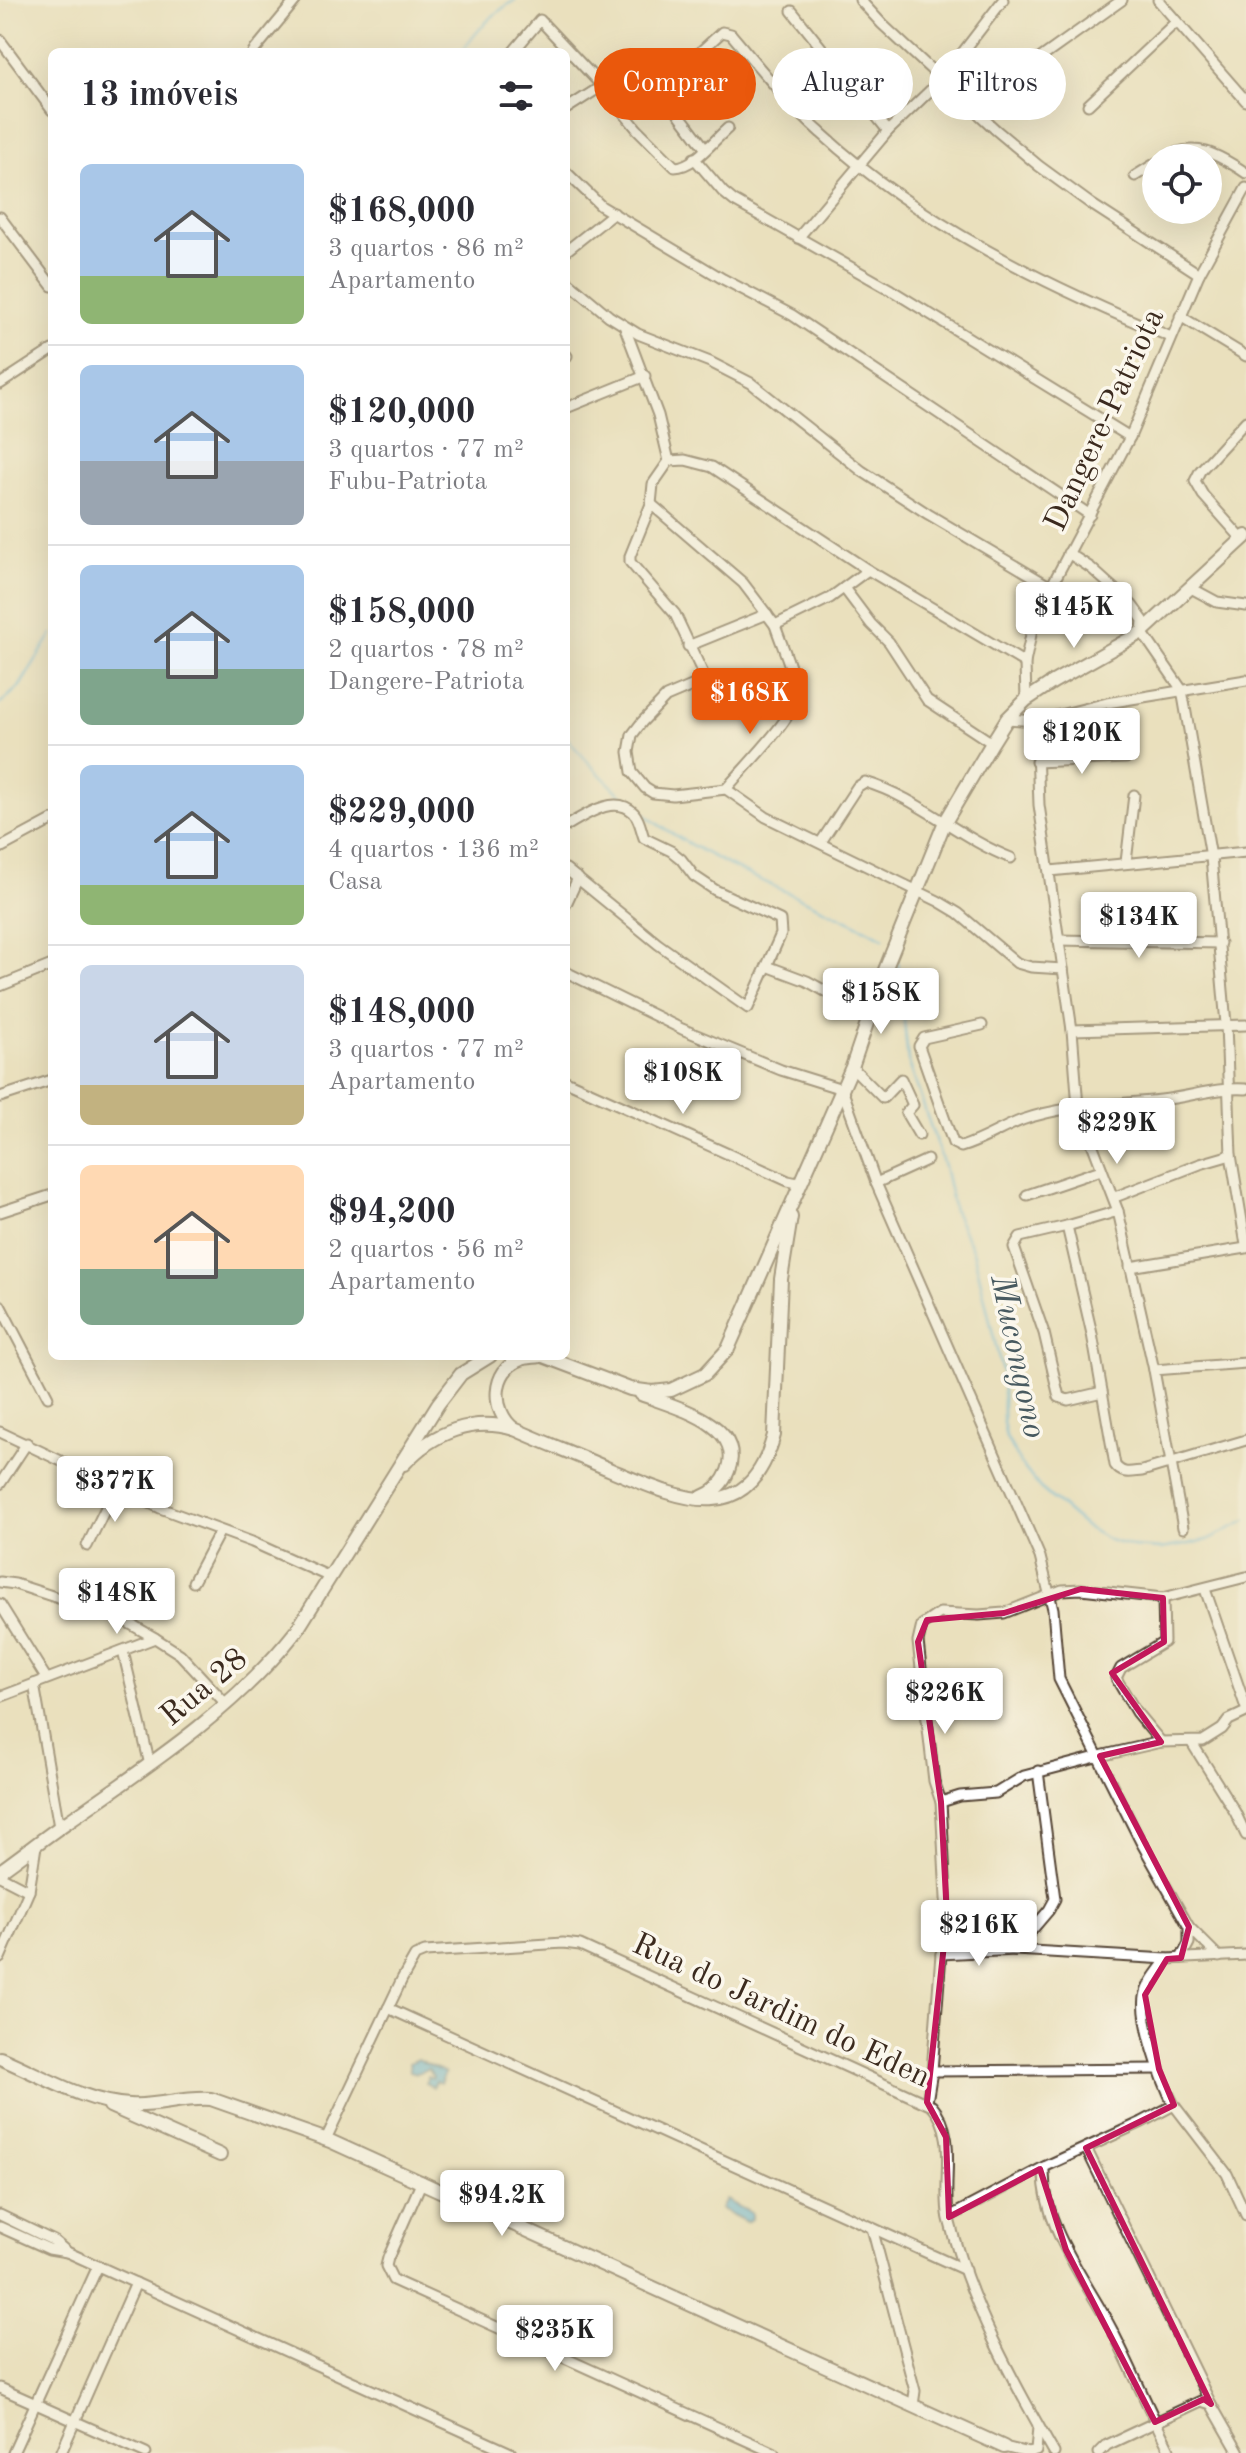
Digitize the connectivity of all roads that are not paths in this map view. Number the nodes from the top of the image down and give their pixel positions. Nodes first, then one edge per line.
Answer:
1 (296, 0) edge
2 (860, 0) edge
3 (1003, 0) edge
4 (1122, 0) edge
5 (1158, 0) edge
6 (792, 11) dead end
7 (1176, 22) junction
8 (0, 40) edge
9 (256, 48) edge
10 (516, 48) edge
11 (568, 48) edge
12 (704, 48) edge
13 (744, 48) edge
14 (966, 48) edge
15 (1055, 48) edge
16 (570, 50) edge
17 (756, 62) edge
18 (929, 66) edge
19 (594, 77) edge
20 (594, 91) edge
21 (929, 91) edge
22 (1246, 101) edge
23 (48, 105) edge
24 (1088, 105) dead end
25 (570, 106) edge
26 (630, 120) edge
27 (684, 120) edge
28 (987, 120) edge
29 (728, 128) dead end
30 (888, 131) junction
31 (705, 148) junction
32 (694, 158) junction
33 (1222, 158) edge
34 (860, 166) junction
35 (1142, 172) edge
36 (1246, 173) edge
37 (570, 176) edge
38 (1135, 176) dead end
39 (1246, 188) edge
40 (614, 213) junction
41 (0, 217) edge
42 (798, 238) junction
43 (570, 248) edge
44 (1199, 274) junction
45 (48, 281) edge
46 (570, 283) edge
47 (1180, 316) junction
48 (625, 327) junction
49 (1171, 337) junction
50 (48, 353) edge
51 (1246, 356) edge
52 (645, 376) junction
53 (0, 384) edge
54 (570, 406) edge
55 (1246, 421) edge
56 (1130, 437) junction
57 (669, 461) junction
58 (651, 504) junction
59 (1090, 515) junction
60 (1244, 538) edge
61 (1068, 553) junction
62 (868, 570) junction
63 (1051, 587) junction
64 (844, 588) junction
65 (1191, 588) junction
66 (1246, 606) edge
67 (767, 614) junction
68 (775, 625) junction
69 (1142, 632) junction
70 (688, 646) junction
71 (1025, 663) junction
72 (1246, 680) edge
73 (1182, 690) junction
74 (1026, 700) junction
75 (1007, 719) junction
76 (1036, 721) junction
77 (992, 743) junction
78 (1126, 758) dead end
79 (1036, 762) junction
80 (726, 789) junction
81 (1134, 795) dead end
82 (48, 822) edge
83 (570, 824) edge
84 (944, 824) junction
85 (821, 842) junction
86 (0, 848) edge
87 (1246, 852) edge
88 (1211, 857) junction
89 (1011, 858) dead end
90 (1126, 862) junction
91 (1050, 871) junction
92 (570, 872) edge
93 (578, 878) junction
94 (918, 892) junction
95 (570, 895) edge
96 (1058, 940) junction
97 (1220, 943) junction
98 (767, 966) junction
99 (48, 967) edge
100 (1063, 969) junction
101 (570, 974) edge
102 (0, 986) edge
103 (870, 1016) junction
104 (1226, 1024) junction
105 (982, 1025) dead end
106 (1246, 1025) edge
107 (1072, 1030) junction
108 (852, 1067) junction
109 (48, 1081) edge
110 (570, 1083) edge
111 (1229, 1088) junction
112 (842, 1089) junction
113 (1246, 1089) edge
114 (0, 1097) edge
115 (1078, 1107) junction
116 (919, 1135) dead end
117 (1231, 1155) junction
118 (927, 1160) dead end
119 (1101, 1170) junction
120 (802, 1180) junction
121 (876, 1183) junction
122 (1027, 1195) dead end
123 (48, 1196) edge
124 (1115, 1197) junction
125 (1118, 1211) junction
126 (0, 1212) edge
127 (1067, 1226) junction
128 (1246, 1246) edge
129 (1130, 1267) junction
130 (0, 1305) edge
131 (484, 1360) edge
132 (519, 1360) edge
133 (553, 1360) edge
134 (1246, 1363) edge
135 (1154, 1370) junction
136 (630, 1389) junction
137 (1102, 1392) junction
138 (48, 1397) dead end
139 (514, 1429) junction
140 (0, 1432) edge
141 (1246, 1440) edge
142 (27, 1443) junction
143 (1173, 1463) junction
144 (0, 1484) edge
145 (116, 1487) junction
146 (384, 1487) junction
147 (691, 1499) junction
148 (1183, 1528) dead end
149 (220, 1531) junction
150 (87, 1546) dead end
151 (330, 1577) junction
152 (1246, 1577) edge
153 (0, 1582) edge
154 (193, 1582) dead end
155 (1205, 1589) junction
156 (1049, 1594) junction
157 (1163, 1598) junction
158 (0, 1604) edge
159 (155, 1638) junction
160 (123, 1651) junction
161 (46, 1678) junction
162 (34, 1684) junction
163 (0, 1697) edge
164 (226, 1704) junction
165 (1246, 1710) edge
166 (1161, 1742) junction
167 (1192, 1743) junction
168 (1100, 1756) junction
169 (150, 1765) junction
170 (1038, 1771) junction
171 (941, 1802) junction
172 (59, 1827) junction
173 (1246, 1835) edge
174 (36, 1846) junction
175 (0, 1873) edge
176 (29, 1891) junction
177 (1189, 1927) junction
178 (1015, 1950) junction
179 (941, 1954) junction
180 (1246, 1955) edge
181 (1219, 1957) junction
182 (0, 1958) edge
183 (1181, 1958) junction
184 (1167, 1959) junction
185 (388, 2008) junction
186 (0, 2058) edge
187 (1159, 2069) junction
188 (932, 2071) junction
189 (103, 2102) junction
190 (927, 2102) junction
191 (151, 2104) junction
192 (1174, 2105) junction
193 (149, 2125) junction
194 (326, 2139) junction
195 (1086, 2148) junction
196 (220, 2155) dead end
197 (1044, 2167) junction
198 (422, 2181) junction
199 (0, 2215) edge
200 (1246, 2215) edge
201 (949, 2217) junction
202 (0, 2227) edge
203 (872, 2228) junction
204 (67, 2252) junction
205 (98, 2266) junction
206 (965, 2270) junction
207 (136, 2283) junction
208 (0, 2388) edge
209 (36, 2404) junction
210 (1211, 2404) junction
211 (913, 2405) junction
212 (75, 2421) junction
213 (1155, 2422) junction
214 (1038, 2424) junction
215 (1009, 2450) edge
216 (1036, 2452) edge
217 (13, 2453) edge
218 (61, 2453) edge
219 (146, 2453) edge
220 (511, 2453) edge
221 (774, 2453) edge
222 (1054, 2453) edge
223 (1099, 2453) edge
224 (1171, 2453) edge
225 (1239, 2453) edge

1 - 9 street
2 - 18 street
3 - 14 street
4 - 15 street
5 - 7 street
6 - 30 street
7 - 22 street
7 - 24 street
8 - 23 street
10 - 11 street
12 - 13 street
16 - 19 street
17 - 34 street
20 - 25 street
21 - 30 street
26 - 32 street
27 - 31 street
28 - 44 street
29 - 31 street
30 - 34 street
31 - 32 street
32 - 42 street
33 - 36 street
34 - 42 street
34 - 49 street
35 - 38 street
37 - 40 street
39 - 44 street, Dangere-Patriota
40 - 43 street
40 - 59 street
41 - 45 street
42 - 56 street
44 - 47 street, Dangere-Patriota
46 - 48 street
47 - 49 street, Dangere-Patriota
47 - 51 street
48 - 52 street
48 - 63 street
49 - 56 street, Dangere-Patriota
50 - 53 street
52 - 54 street
52 - 57 street
55 - 60 street
56 - 59 street, Dangere-Patriota
57 - 58 street
57 - 62 street
58 - 67 street
58 - 70 street
59 - 61 street, Dangere-Patriota
60 - 65 street
61 - 63 street, Dangere-Patriota
61 - 69 street
62 - 64 street
62 - 71 street
63 - 71 street, Dangere-Patriota
64 - 68 street
64 - 77 street
65 - 66 street
65 - 69 street
67 - 68 street
67 - 70 street
68 - 80 street
69 - 73 street
69 - 74 street
70 - 80 street
71 - 74 street, Dangere-Patriota
72 - 73 street
73 - 76 street
73 - 88 street
74 - 75 street
75 - 76 street
75 - 77 street
76 - 79 street
77 - 84 street
78 - 79 street
79 - 91 street
80 - 85 street
81 - 90 street
82 - 86 street
83 - 98 street
84 - 85 street
84 - 89 street
84 - 94 street
85 - 94 street
87 - 88 street
88 - 90 street
88 - 97 street
90 - 91 street
91 - 96 street
92 - 93 street
93 - 95 street
93 - 98 street
94 - 100 street
94 - 103 street
96 - 97 street
96 - 100 street
97 - 104 street
98 - 103 street
99 - 102 street
100 - 107 street
101 - 112 street
103 - 108 street
104 - 106 street
104 - 107 street
104 - 111 street
105 - 115 street
107 - 115 street
108 - 112 street
108 - 116 street
109 - 114 street
110 - 120 street
111 - 113 street
111 - 115 street
111 - 117 street
112 - 120 street
112 - 121 street
115 - 119 street
117 - 124 street
117 - 128 street
118 - 121 street
119 - 122 street
119 - 124 street
120 - 136 street
120 - 147 street
121 - 156 street
123 - 126 street
124 - 125 street
125 - 127 street
125 - 129 street
127 - 137 street
127 - 137 street
128 - 129 street
129 - 135 street
130 - 138 street
131 - 146 street
132 - 139 street
133 - 136 street
134 - 135 street
135 - 143 street
136 - 147 street
137 - 143 street
139 - 146 street
139 - 147 street
140 - 142 street
141 - 143 street
142 - 144 street
142 - 145 street
143 - 148 street
145 - 149 street
145 - 150 street
146 - 151 street, Rua 28
149 - 151 street
149 - 154 street
151 - 164 street, Rua 28
152 - 155 street
153 - 159 street
155 - 157 street
155 - 165 street
156 - 157 street
156 - 168 street
156 - 171 street
157 - 166 street
158 - 161 street
159 - 160 street
159 - 164 street
160 - 161 street
160 - 169 street
161 - 162 street
162 - 163 street
162 - 172 street
164 - 169 street, Rua 28
165 - 167 street
166 - 167 street
166 - 168 street
167 - 173 street
168 - 170 street
168 - 177 street
169 - 172 street, Rua 28
170 - 171 street
170 - 178 street
171 - 179 street
172 - 174 street, Rua 28
174 - 175 street, Rua 28
174 - 176 street
175 - 176 street
176 - 182 street
177 - 181 street
177 - 183 street
178 - 179 street
178 - 184 street
179 - 188 street
180 - 181 street
181 - 183 street
183 - 184 street
184 - 187 street
185 - 190 street, Rua do Jardim do Eden
185 - 194 street
185 - 203 street
186 - 189 street
187 - 188 street
187 - 192 street
188 - 190 street
189 - 191 street
189 - 193 street
190 - 201 street, Rua do Jardim do Eden
191 - 193 street
191 - 194 street
192 - 195 street
192 - 200 street
193 - 196 street
194 - 198 street
195 - 197 street
195 - 210 street
197 - 201 street
197 - 213 street
198 - 211 street
198 - 221 street
199 - 204 street
201 - 206 street, Rua do Jardim do Eden
202 - 204 street
203 - 206 street
203 - 211 street
204 - 205 street
205 - 207 street
205 - 209 street
206 - 214 street, Rua do Jardim do Eden
207 - 212 street
207 - 220 street
208 - 209 street
209 - 212 street
209 - 217 street
210 - 213 street
210 - 225 street
211 - 215 street
212 - 218 street
212 - 219 street
213 - 223 street
213 - 224 street
214 - 216 street
214 - 222 street, Rua do Jardim do Eden
215 - 216 street, Rua do Jardim do Eden
216 - 222 street, Rua do Jardim do Eden

